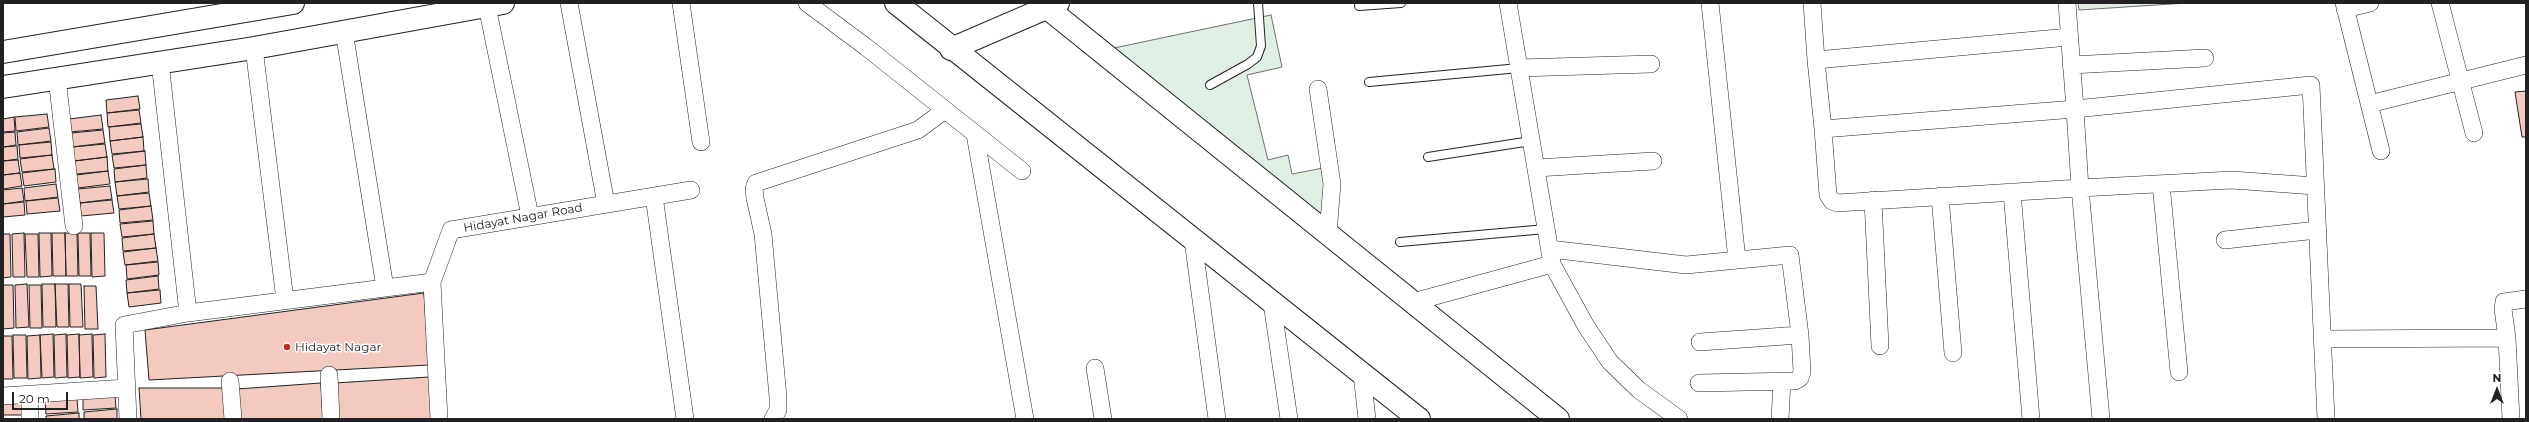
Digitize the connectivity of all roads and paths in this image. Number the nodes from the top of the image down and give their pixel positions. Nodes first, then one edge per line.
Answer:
1 (294, 3) edge
2 (569, 3) edge
3 (681, 3) edge
4 (807, 3) edge
5 (896, 3) edge
6 (1258, 3) edge
7 (1401, 3) edge
8 (1508, 3) edge
9 (1710, 3) edge
10 (1812, 3) edge
11 (2067, 3) edge
12 (2370, 3) edge
13 (2440, 3) edge
14 (1048, 4) edge
15 (495, 5) edge
16 (1359, 6) dead end
17 (2344, 6) edge
18 (344, 31) junction
19 (2069, 37) junction
20 (254, 48) junction
21 (951, 48) junction
22 (3, 52) edge
23 (2205, 58) dead end
24 (1816, 60) junction
25 (160, 62) junction
26 (1651, 64) dead end
27 (2071, 65) junction
28 (2526, 66) edge
29 (1519, 68) junction
30 (57, 78) junction
31 (2460, 81) junction
32 (1369, 82) dead end
33 (1210, 85) dead end
34 (3, 87) edge
35 (1318, 89) dead end
36 (2369, 104) junction
37 (2074, 109) junction
38 (945, 110) junction
39 (1823, 129) junction
40 (2474, 133) dead end
41 (975, 134) junction
42 (1531, 140) junction
43 (701, 142) dead end
44 (2381, 151) dead end
45 (1428, 157) dead end
46 (1653, 161) dead end
47 (1536, 168) junction
48 (1022, 171) dead end
49 (2161, 184) junction
50 (2315, 186) junction
51 (2080, 188) junction
52 (690, 190) dead end
53 (2012, 192) junction
54 (654, 196) junction
55 (1940, 196) junction
56 (1873, 200) junction
57 (606, 204) junction
58 (530, 216) junction
59 (74, 226) dead end
60 (1546, 229) junction
61 (2317, 230) junction
62 (1328, 234) junction
63 (1193, 240) junction
64 (2225, 240) dead end
65 (1400, 242) dead end
66 (1551, 256) junction
67 (1737, 260) junction
68 (432, 282) junction
69 (385, 288) junction
70 (2526, 299) edge
71 (284, 300) junction
72 (1413, 302) junction
73 (1272, 303) junction
74 (188, 313) junction
75 (1800, 335) junction
76 (2506, 338) junction
77 (2322, 339) junction
78 (1700, 342) dead end
79 (1880, 346) dead end
80 (1953, 353) dead end
81 (1095, 368) dead end
82 (2179, 372) dead end
83 (1362, 374) junction
84 (329, 375) dead end
85 (1782, 381) junction
86 (230, 382) dead end
87 (1699, 383) dead end
88 (126, 388) junction
89 (30, 394) junction
90 (3, 396) edge
91 (30, 419) edge
92 (128, 419) edge
93 (233, 419) edge
94 (331, 419) edge
95 (439, 419) edge
96 (685, 419) edge
97 (773, 419) edge
98 (1025, 419) edge
99 (1103, 419) edge
100 (1217, 419) edge
101 (1289, 419) edge
102 (1367, 419) edge
103 (1419, 419) edge
104 (1558, 419) edge
105 (1679, 419) edge
106 (1780, 419) edge
107 (2031, 419) edge
108 (2101, 419) edge
109 (2326, 419) edge
110 (2511, 419) edge

1 - 22 street
2 - 57 street
3 - 43 street
4 - 38 street
5 - 21 street
6 - 33 lane
7 - 16 lane
8 - 29 street
9 - 67 street
10 - 24 street
11 - 19 street
12 - 17 street
13 - 31 street
14 - 21 street
14 - 62 street
15 - 18 street
15 - 58 street
17 - 36 street
18 - 20 street
18 - 69 street
19 - 24 street
19 - 27 street
20 - 25 street
20 - 71 street
21 - 63 street
23 - 27 street
24 - 39 street
25 - 30 street
25 - 74 street
26 - 29 street
27 - 37 street
28 - 31 street
29 - 32 lane
29 - 42 street
30 - 34 street
30 - 59 street
31 - 36 street
31 - 40 street
35 - 62 street
36 - 44 street
37 - 39 street
37 - 50 street
37 - 51 street
38 - 41 street
38 - 97 street
39 - 56 street
41 - 48 street
41 - 98 street
42 - 45 lane
42 - 47 street
46 - 47 street
47 - 60 street
49 - 50 street
49 - 51 street
49 - 82 street
50 - 61 street
51 - 53 street
51 - 108 street
52 - 54 street, Hidayat Nagar Road
53 - 55 street
53 - 107 street
54 - 57 street, Hidayat Nagar Road
54 - 96 street
55 - 56 street
55 - 80 street
56 - 79 street
57 - 58 street, Hidayat Nagar Road
58 - 68 street, Hidayat Nagar Road
60 - 65 lane
60 - 66 street
61 - 64 street
61 - 77 street
62 - 72 street
63 - 73 street
63 - 100 street
66 - 67 street
66 - 72 street
66 - 105 street
67 - 75 street
68 - 69 street
68 - 95 street, Hidayat Nagar Road
69 - 71 street
70 - 76 street
71 - 74 street
72 - 104 street
73 - 83 street
73 - 101 street
74 - 88 street
75 - 78 street
75 - 85 street
76 - 77 street
76 - 110 street
77 - 109 street
81 - 99 street
83 - 102 street
83 - 103 street
84 - 94 street
85 - 87 street
85 - 106 street
86 - 93 street
88 - 89 street
88 - 92 street
89 - 90 street
89 - 91 street

